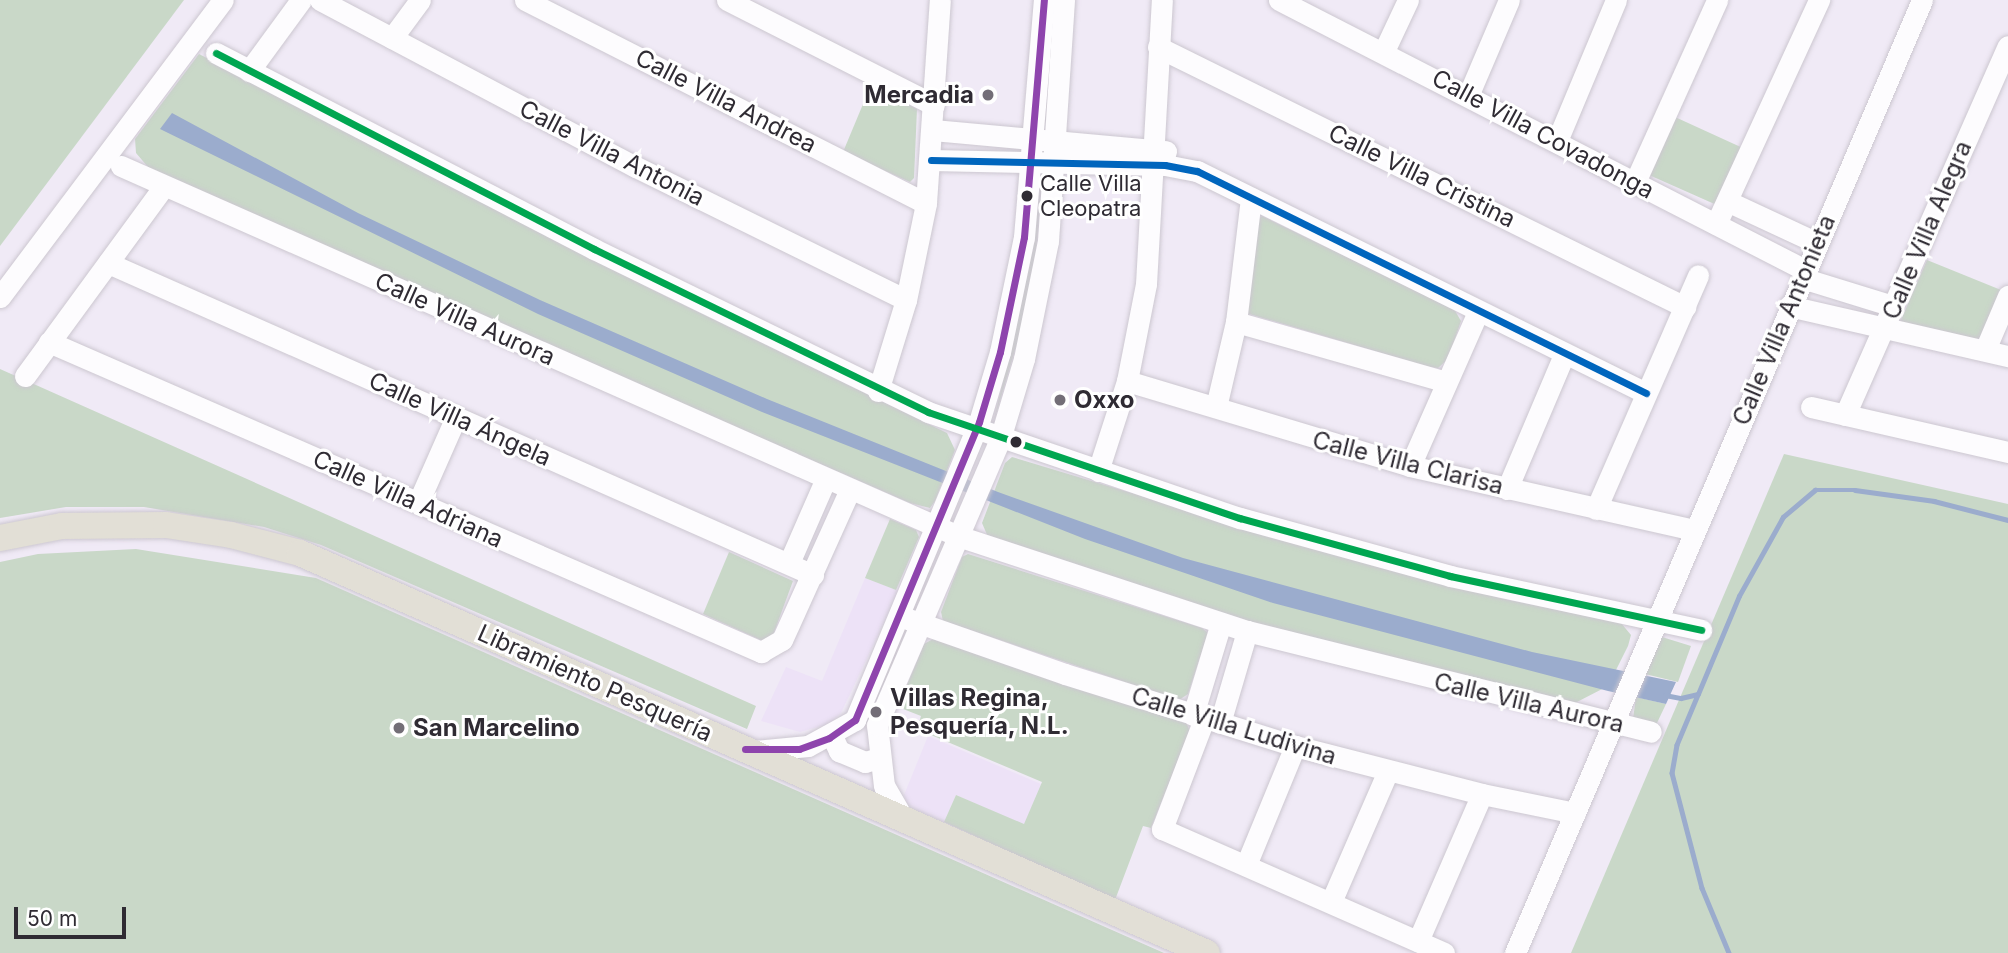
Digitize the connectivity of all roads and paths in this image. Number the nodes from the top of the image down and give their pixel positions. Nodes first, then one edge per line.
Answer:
1 (223, 0) edge
2 (300, 0) edge
3 (320, 0) edge
4 (420, 0) edge
5 (526, 0) edge
6 (727, 0) edge
7 (1044, 0) edge
8 (1065, 0) edge
9 (1162, 0) edge
10 (1279, 0) edge
11 (1408, 0) edge
12 (1509, 0) edge
13 (1616, 0) edge
14 (1717, 0) edge
15 (1819, 0) edge
16 (1922, 0) edge
17 (935, 2) edge
18 (392, 38) junction
19 (2008, 46) edge
20 (1158, 47) junction
21 (1384, 51) junction
22 (216, 53) dead end
23 (249, 71) junction
24 (1468, 96) junction
25 (934, 105) junction
26 (933, 130) junction
27 (1035, 138) junction
28 (1057, 139) junction
29 (1557, 141) junction
30 (1153, 156) junction
31 (931, 160) junction
32 (1033, 162) junction
33 (1056, 163) junction
34 (121, 166) dead end
35 (1635, 182) junction
36 (164, 187) junction
37 (1251, 198) junction
38 (1727, 201) junction
39 (926, 203) junction
40 (1716, 224) junction
41 (1817, 243) junction
42 (107, 263) junction
43 (1803, 274) junction
44 (1698, 275) dead end
45 (2008, 296) edge
46 (0, 297) edge
47 (906, 300) junction
48 (1790, 306) junction
49 (1893, 306) junction
50 (1685, 307) junction
51 (1478, 312) junction
52 (1236, 322) junction
53 (1884, 329) junction
54 (49, 342) junction
55 (1985, 351) junction
56 (1564, 355) junction
57 (2008, 356) edge
58 (25, 376) dead end
59 (1127, 381) junction
60 (1447, 382) junction
61 (878, 391) junction
62 (1646, 393) junction
63 (1216, 407) junction
64 (1811, 407) dead end
65 (1845, 415) junction
66 (456, 417) junction
67 (985, 437) junction
68 (2008, 452) edge
69 (1410, 466) junction
70 (1098, 471) junction
71 (837, 485) junction
72 (1507, 489) junction
73 (418, 503) junction
74 (1596, 509) junction
75 (949, 526) junction
76 (1694, 530) junction
77 (0, 538) edge
78 (789, 563) junction
79 (813, 575) junction
80 (900, 616) junction
81 (1220, 623) junction
82 (921, 624) junction
83 (1655, 624) junction
84 (1701, 630) dead end
85 (1247, 631) junction
86 (1206, 719) junction
87 (1613, 721) junction
88 (838, 732) junction
89 (1651, 732) dead end
90 (808, 746) junction
91 (1295, 746) junction
92 (745, 749) junction
93 (878, 750) junction
94 (1388, 771) junction
95 (817, 782) junction
96 (883, 782) junction
97 (1482, 794) junction
98 (849, 796) junction
99 (1575, 813) junction
100 (904, 820) junction
101 (1246, 864) junction
102 (1331, 902) junction
103 (1418, 941) junction
104 (1208, 953) edge
105 (1444, 953) edge
106 (1515, 953) edge

1 - 46 street
2 - 23 street
3 - 18 street, Calle Villa Antonia
4 - 18 street
5 - 39 street, Calle Villa Andrea
6 - 25 street
7 - 27 street
8 - 28 street
9 - 20 street
10 - 21 street, Calle Villa Covadonga
11 - 21 street
12 - 24 street
13 - 29 street
14 - 35 street
15 - 38 street
16 - 41 street, Calle Villa Antonieta
17 - 25 street
18 - 47 street, Calle Villa Antonia
19 - 49 street, Calle Villa Alegra
20 - 30 street
20 - 50 street, Calle Villa Cristina
21 - 24 street, Calle Villa Covadonga
22 - 23 street
23 - 61 street
24 - 29 street, Calle Villa Covadonga
25 - 26 street
26 - 27 street
26 - 31 street
27 - 28 street
27 - 32 street
28 - 30 street
28 - 33 street
29 - 35 street, Calle Villa Covadonga
30 - 33 street
30 - 37 street
30 - 59 street
31 - 32 street
31 - 39 street
32 - 33 street
32 - 67 street
33 - 67 street
34 - 36 street, Calle Villa Aurora
35 - 40 street, Calle Villa Covadonga
36 - 42 street
36 - 71 street, Calle Villa Aurora
37 - 51 street
37 - 52 street
38 - 40 street
38 - 41 street
39 - 47 street
40 - 43 street, Calle Villa Covadonga
41 - 43 street, Calle Villa Antonieta
42 - 54 street
42 - 66 street, Calle Villa Ángela
43 - 48 street, Calle Villa Antonieta
43 - 49 street, Calle Villa Covadonga
44 - 50 street
45 - 55 street
47 - 61 street
48 - 53 street
48 - 76 street, Calle Villa Antonieta
49 - 53 street, Calle Villa Alegra
50 - 62 street
51 - 56 street
51 - 60 street
52 - 60 street
52 - 63 street
53 - 55 street
53 - 65 street, Calle Villa Alegra
54 - 58 street
54 - 73 street, Calle Villa Adriana
55 - 57 street
56 - 62 street
56 - 72 street
59 - 63 street, Calle Villa Clarisa
59 - 70 street
60 - 69 street
61 - 67 street
62 - 74 street
63 - 69 street, Calle Villa Clarisa
64 - 65 street
65 - 68 street
66 - 73 street
66 - 78 street, Calle Villa Ángela
67 - 70 street
67 - 75 street
67 - 75 street
69 - 72 street, Calle Villa Clarisa
70 - 83 street
71 - 75 street, Calle Villa Aurora
71 - 78 street
71 - 79 street
72 - 74 street, Calle Villa Clarisa
73 - 79 street, Calle Villa Adriana
74 - 76 street, Calle Villa Clarisa
75 - 80 street
75 - 81 street, Calle Villa Aurora
75 - 82 street
76 - 83 street, Calle Villa Antonieta
77 - 92 main road, Libramiento Pesquería
78 - 79 street, Calle Villa Ángela
80 - 82 street, Calle Villa Ludivina
80 - 88 street
81 - 85 street, Calle Villa Aurora
81 - 86 street
82 - 86 street, Calle Villa Ludivina
82 - 93 street
83 - 84 street
83 - 87 street, Calle Villa Antonieta
85 - 86 street
85 - 87 street, Calle Villa Aurora
86 - 91 street, Calle Villa Ludivina
86 - 101 street
87 - 89 street, Calle Villa Aurora
87 - 99 street
88 - 90 street
88 - 93 street
88 - 93 street
90 - 92 street
90 - 95 street
91 - 94 street, Calle Villa Ludivina
91 - 101 street
92 - 95 main road, Libramiento Pesquería
93 - 96 street
94 - 97 street, Calle Villa Ludivina
94 - 102 street
95 - 98 main road, Libramiento Pesquería
96 - 98 street
96 - 100 street
97 - 99 street, Calle Villa Ludivina
97 - 103 street
98 - 100 main road, Libramiento Pesquería
99 - 106 street
100 - 104 main road, Libramiento Pesquería
101 - 102 street
102 - 103 street
103 - 105 street

